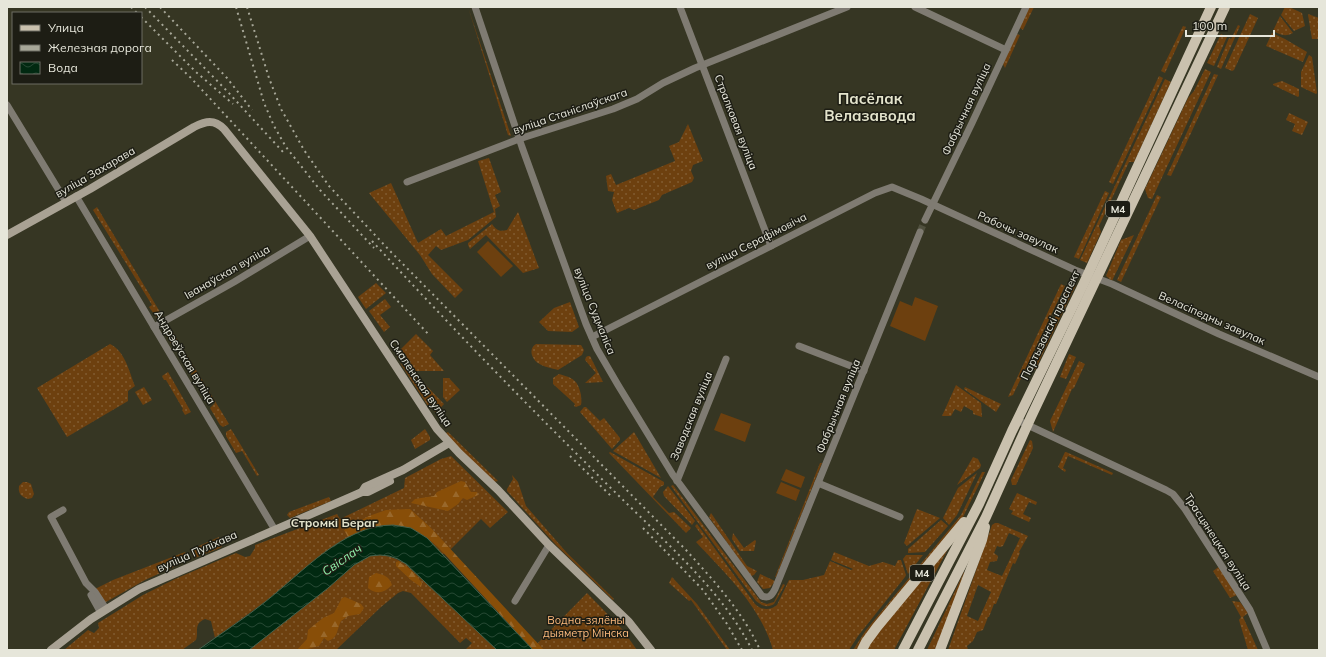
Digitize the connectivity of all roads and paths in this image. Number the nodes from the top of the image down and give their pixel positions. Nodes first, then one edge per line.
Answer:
1 (475, 7) edge
2 (680, 7) edge
3 (847, 7) edge
4 (915, 7) edge
5 (1026, 7) edge
6 (1211, 7) edge
7 (1225, 7) edge
8 (1006, 50) junction
9 (702, 65) junction
10 (7, 105) edge
11 (1165, 108) junction
12 (1174, 114) junction
13 (194, 127) joint
14 (519, 139) junction
15 (407, 182) dead end
16 (76, 196) junction
17 (66, 202) junction
18 (932, 204) junction
19 (925, 220) tunnel mouth
20 (920, 232) tunnel mouth
21 (7, 235) edge
22 (310, 236) junction
23 (771, 246) junction
24 (1092, 276) junction
25 (154, 327) junction
26 (592, 337) junction
27 (799, 346) dead end
28 (726, 359) dead end
29 (864, 372) junction
30 (1319, 377) edge
31 (1017, 420) junction
32 (1028, 425) junction
33 (449, 443) junction
34 (677, 481) junction
35 (818, 483) junction
36 (978, 504) junction
37 (63, 510) dead end
38 (900, 517) dead end
39 (986, 517) junction
40 (275, 530) junction
41 (549, 545) junction
42 (776, 589) joint
43 (515, 601) dead end
44 (104, 611) junction
45 (51, 650) edge
46 (651, 650) edge
47 (862, 650) edge
48 (903, 650) edge
49 (918, 650) edge
50 (940, 650) edge
51 (1267, 650) edge

1 - 14 street, вуліца Судмаліса
2 - 9 street, Стралковая вуліца
3 - 9 street, вуліца Станіслаўскага
4 - 8 street
5 - 8 street, Фабрычная вуліца
6 - 11 main road, Партызанскі праспект / М4
7 - 12 main road, Партызанскі праспект / М4
8 - 18 street, Фабрычная вуліца
9 - 14 street, вуліца Станіслаўскага
9 - 23 street, Стралковая вуліца
10 - 17 street
11 - 12 main road
11 - 24 main road, Партызанскі праспект / М4
12 - 24 main road, Партызанскі праспект / М4
13 - 16 main road, вуліца Захарава
13 - 22 main road, Смаленская вуліца
14 - 15 street, вуліца Станіслаўскага
14 - 26 street, вуліца Судмаліса
16 - 17 main road, вуліца Захарава
16 - 25 street, Андрэеўская вуліца
17 - 21 main road, вуліца Захарава
18 - 19 street, Фабрычная вуліца
18 - 23 street, вуліца Серафімовіча
18 - 24 street, Рабочы завулак
20 - 29 street, Фабрычная вуліца
22 - 25 street, Іванаўская вуліца
22 - 33 main road, Смаленская вуліца
23 - 26 street, вуліца Серафімовіча
24 - 30 street, Веласіпедны завулак
24 - 31 main road, Партызанскі праспект / М4
24 - 32 main road, Партызанскі праспект / М4
25 - 40 street, Андрэеўская вуліца
26 - 34 street, вуліца Судмаліса
27 - 29 street
28 - 34 street, Заводская вуліца
29 - 35 street, Фабрычная вуліца
31 - 32 street, Трасцянецкая вуліца
31 - 36 main road, Партызанскі праспект / М4
32 - 39 main road, Партызанскі праспект / М4
32 - 51 street, Трасцянецкая вуліца
33 - 40 main road, вуліца Пуліхава
33 - 41 main road, Смаленская вуліца
34 - 42 street, вуліца Судмаліса
35 - 38 street
35 - 42 street, Фабрычная вуліца
36 - 47 main road, М4
36 - 48 main road, Партызанскі праспект
37 - 44 street
39 - 49 main road, Партызанскі праспект
39 - 50 main road, М4
40 - 44 main road, вуліца Пуліхава
41 - 43 street
41 - 46 main road, Смаленская вуліца
44 - 45 main road, вуліца Пуліхава

